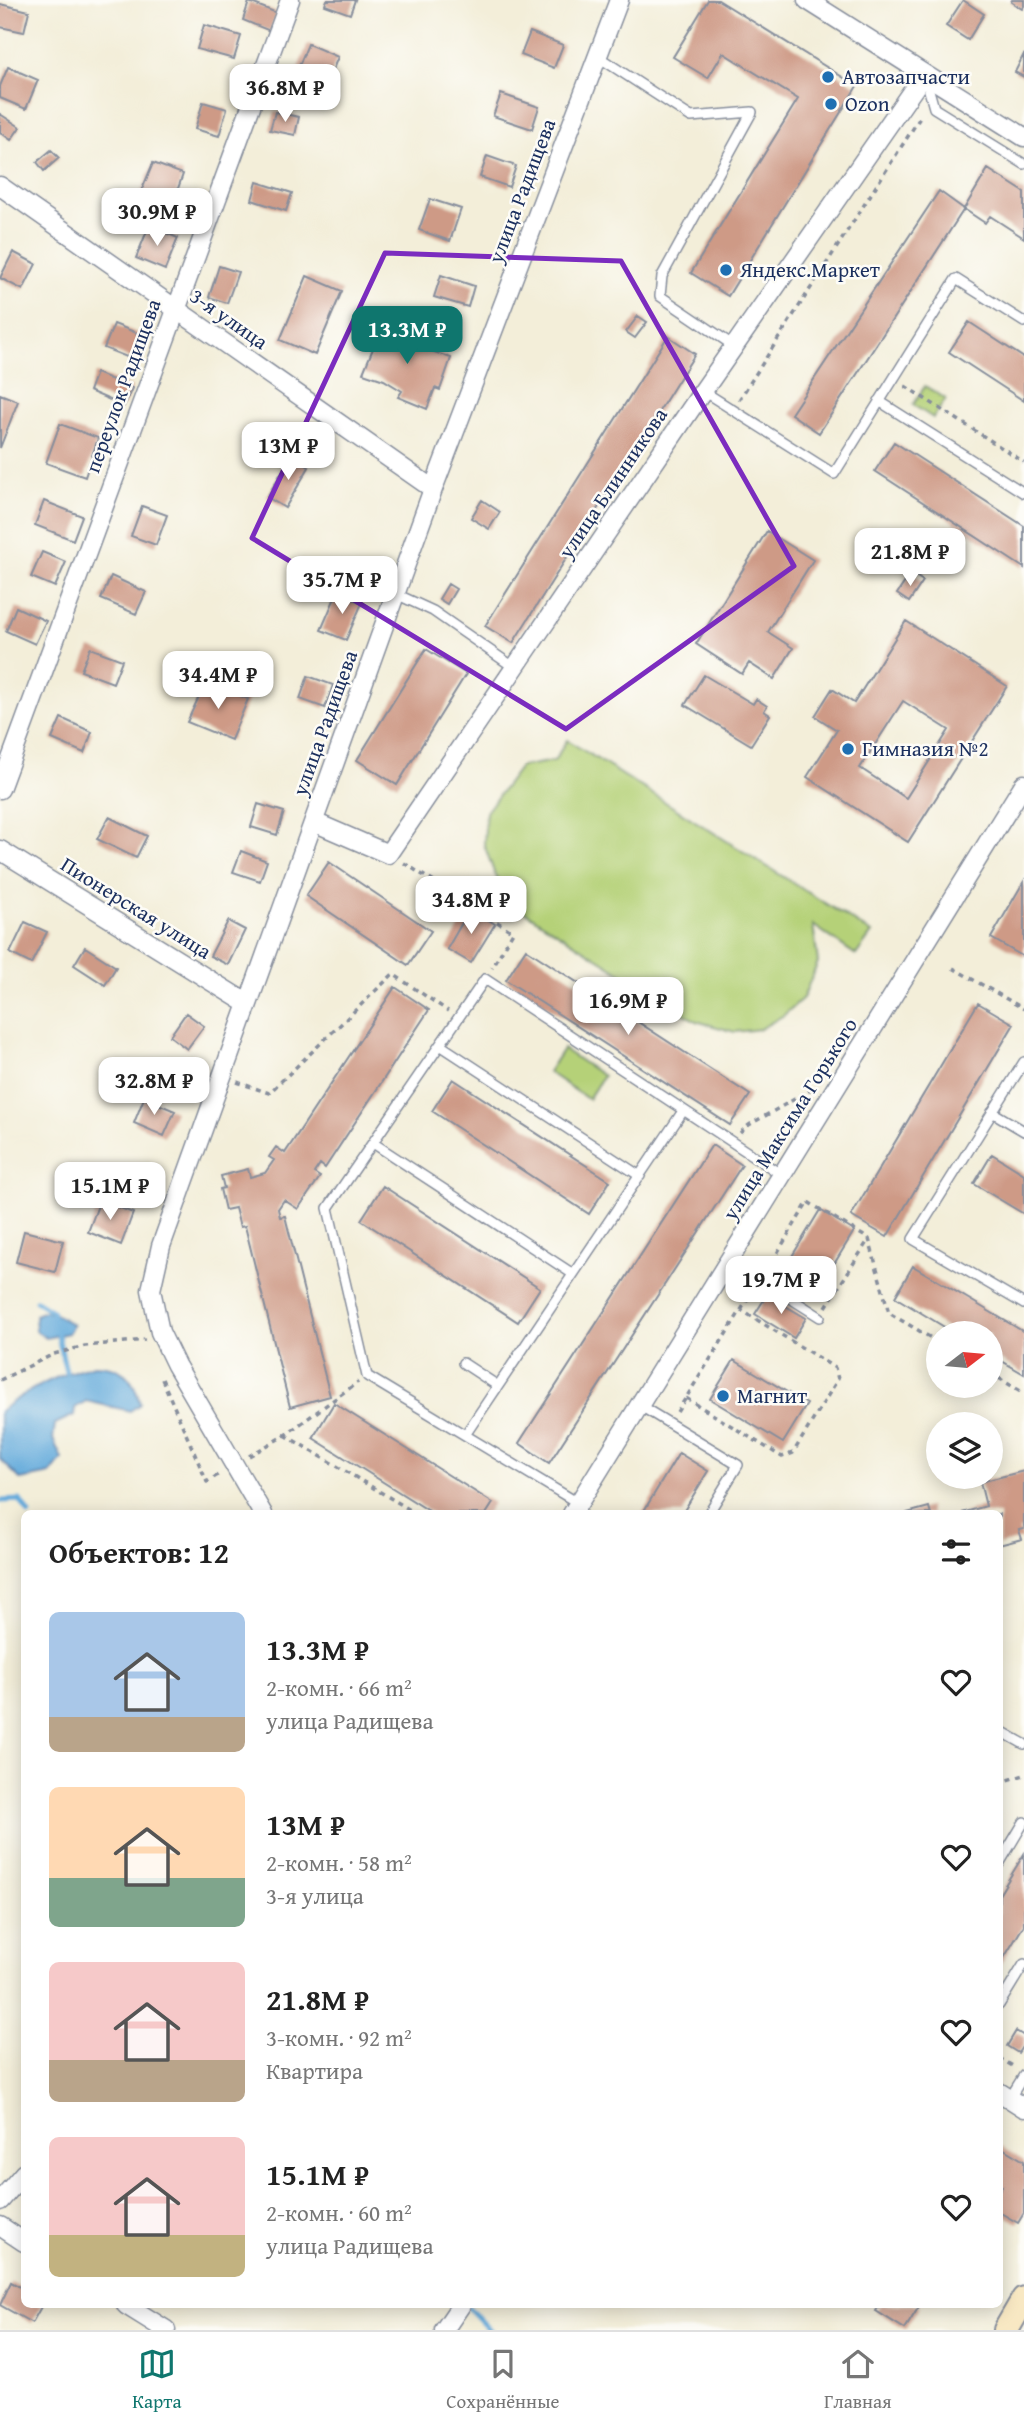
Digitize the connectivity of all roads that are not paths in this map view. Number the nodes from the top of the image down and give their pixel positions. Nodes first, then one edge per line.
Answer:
1 (290, 0) edge
2 (619, 0) edge
3 (807, 0) edge
4 (597, 56) junction
5 (924, 74) junction
6 (1024, 136) edge
7 (1024, 164) edge
8 (0, 186) edge
9 (175, 310) junction
10 (1024, 322) edge
11 (734, 346) junction
12 (703, 391) junction
13 (879, 401) junction
14 (433, 489) junction
15 (1024, 492) edge
16 (396, 594) junction
17 (515, 667) junction
18 (1024, 784) edge
19 (0, 789) edge
20 (314, 822) junction
21 (0, 850) edge
22 (248, 1004) junction
23 (440, 1045) junction
24 (1024, 1062) edge
25 (683, 1111) junction
26 (992, 1112) junction
27 (1024, 1131) edge
28 (373, 1143) junction
29 (782, 1175) junction
30 (639, 1176) junction
31 (730, 1259) junction
32 (573, 1273) junction
33 (1024, 1304) edge
34 (820, 1317) road end
35 (463, 1363) dead end
36 (498, 1386) junction
37 (639, 1405) junction
38 (464, 1435) junction
39 (575, 1508) edge
40 (261, 1510) edge
41 (710, 1510) edge
42 (1003, 1732) edge
43 (1024, 1744) edge
44 (1024, 1822) edge
45 (1003, 1857) edge
46 (1024, 1964) edge
47 (1003, 1998) edge
48 (1024, 2074) edge
49 (1011, 2099) edge
50 (21, 2176) edge
51 (0, 2201) edge
52 (0, 2226) edge
53 (21, 2240) edge
54 (1024, 2299) edge
55 (131, 2308) edge
56 (459, 2308) edge
57 (166, 2330) edge
58 (444, 2330) edge
59 (1006, 2330) edge

1 - 9 street, переулок Радищева
2 - 4 street, улица Радищева
3 - 5 street
4 - 11 lane
4 - 14 street, улица Радищева
5 - 6 street
5 - 7 lane
5 - 11 street, улица Блинникова
8 - 9 street, 3-я улица
9 - 14 street, 3-я улица
9 - 19 street, переулок Радищева
10 - 13 lane
11 - 12 street, улица Блинникова
12 - 13 lane
12 - 17 street, улица Блинникова
13 - 15 lane
14 - 16 street, улица Радищева
16 - 17 lane
16 - 20 street, улица Радищева
17 - 20 street, улица Блинникова
18 - 29 street, улица Максима Горького
20 - 22 street, улица Радищева
21 - 22 street, Пионерская улица
22 - 40 street, улица Радищева
23 - 25 lane
23 - 28 lane
23 - 30 lane
24 - 26 lane
25 - 29 lane
25 - 30 lane
26 - 27 lane
26 - 33 lane
28 - 32 lane
28 - 38 lane
29 - 31 street, улица Максима Горького
30 - 32 lane
31 - 34 lane
31 - 37 street, улица Максима Горького
32 - 36 lane
35 - 36 lane
36 - 38 lane
37 - 39 street, улица Максима Горького
37 - 41 lane
38 - 39 lane
42 - 43 lane
44 - 45 lane
46 - 47 lane
48 - 49 lane
50 - 51 street
52 - 53 street
54 - 59 main road
55 - 57 street
56 - 58 street

